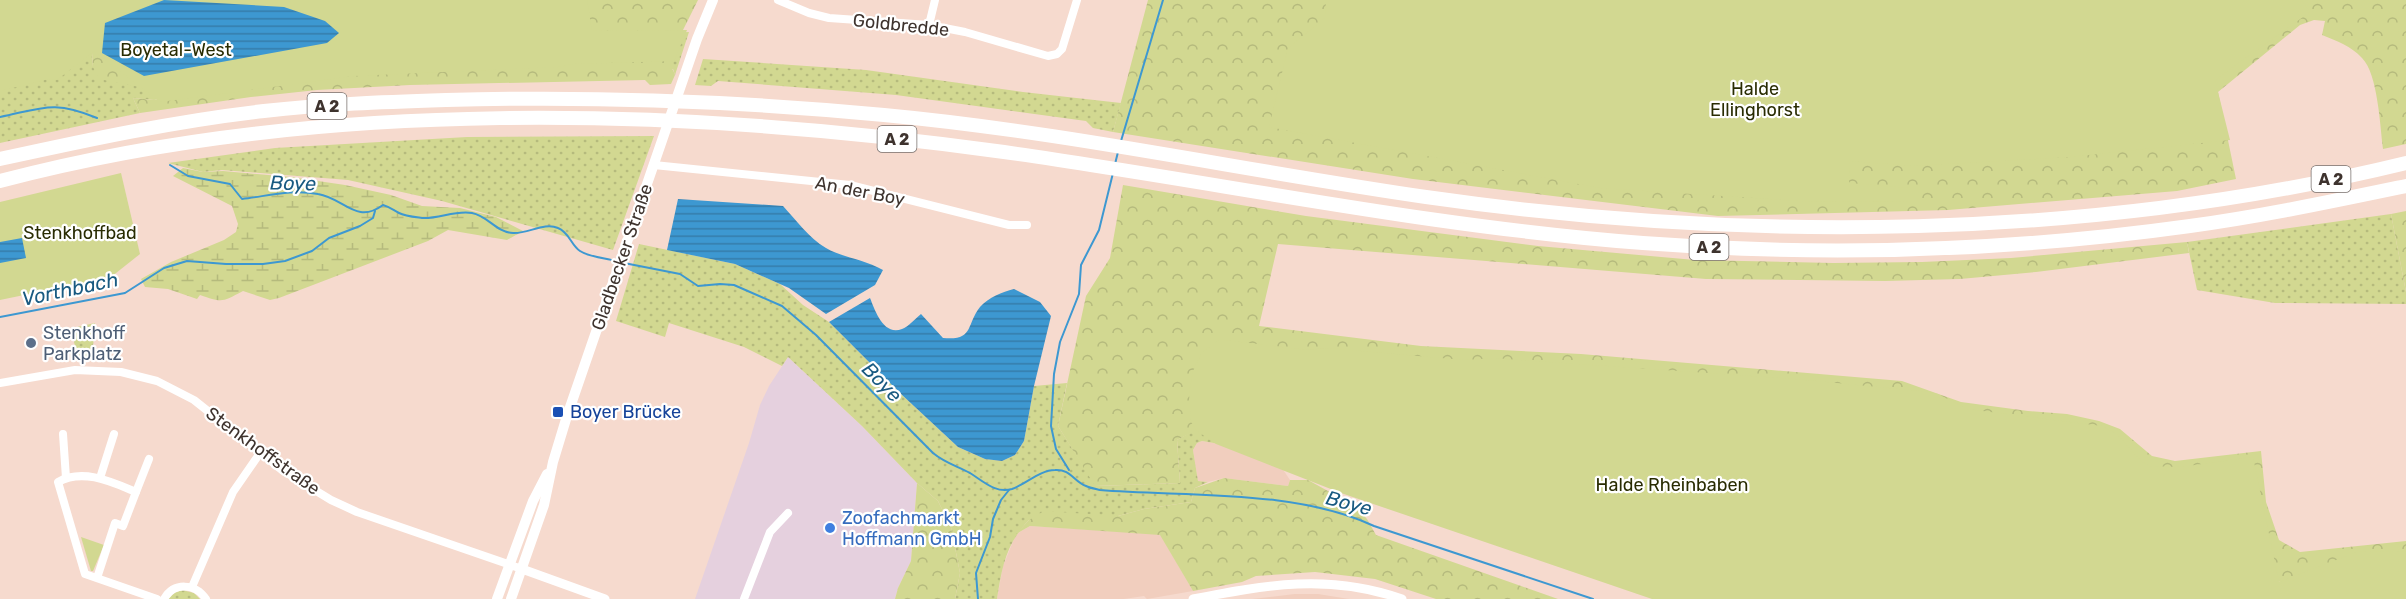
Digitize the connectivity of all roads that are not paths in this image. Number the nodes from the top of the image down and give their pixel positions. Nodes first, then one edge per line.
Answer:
1 (713, 0) edge
2 (778, 0) edge
3 (935, 0) edge
4 (1077, 0) edge
5 (929, 25) junction
6 (0, 159) edge
7 (2406, 163) edge
8 (654, 165) junction
9 (0, 181) edge
10 (2406, 186) edge
11 (1028, 225) dead end
12 (0, 383) edge
13 (63, 434) dead end
14 (114, 434) dead end
15 (260, 453) junction
16 (149, 459) dead end
17 (553, 462) junction
18 (66, 478) junction
19 (100, 478) junction
20 (136, 492) junction
21 (788, 513) dead end
22 (509, 565) junction
23 (522, 569) junction
24 (97, 578) junction
25 (192, 587) junction
26 (157, 599) edge
27 (164, 599) edge
28 (206, 599) edge
29 (497, 599) edge
30 (511, 599) edge
31 (605, 599) edge
32 (744, 599) edge
33 (1193, 599) edge
34 (1402, 599) edge

1 - 8 main road, Gladbecker Straße
2 - 5 street, Goldbredde
3 - 5 street
4 - 5 street, Goldbredde
6 - 7 highway, A 2
8 - 11 street, An der Boy
8 - 17 main road, Gladbecker Straße
9 - 10 highway, A 2
12 - 15 street, Stenkhoffstraße
13 - 18 street
14 - 19 street
15 - 22 street, Stenkhoffstraße
15 - 25 street
16 - 20 street
17 - 22 main road, Gladbecker Straße
17 - 23 main road, Gladbecker Straße
18 - 19 street
18 - 24 street
19 - 20 street
20 - 24 street
21 - 32 street
22 - 23 street, Stenkhoffstraße
22 - 29 main road, Gladbecker Straße
23 - 30 main road, Gladbecker Straße
23 - 31 street
24 - 26 street
25 - 27 street
25 - 28 street
33 - 34 street

